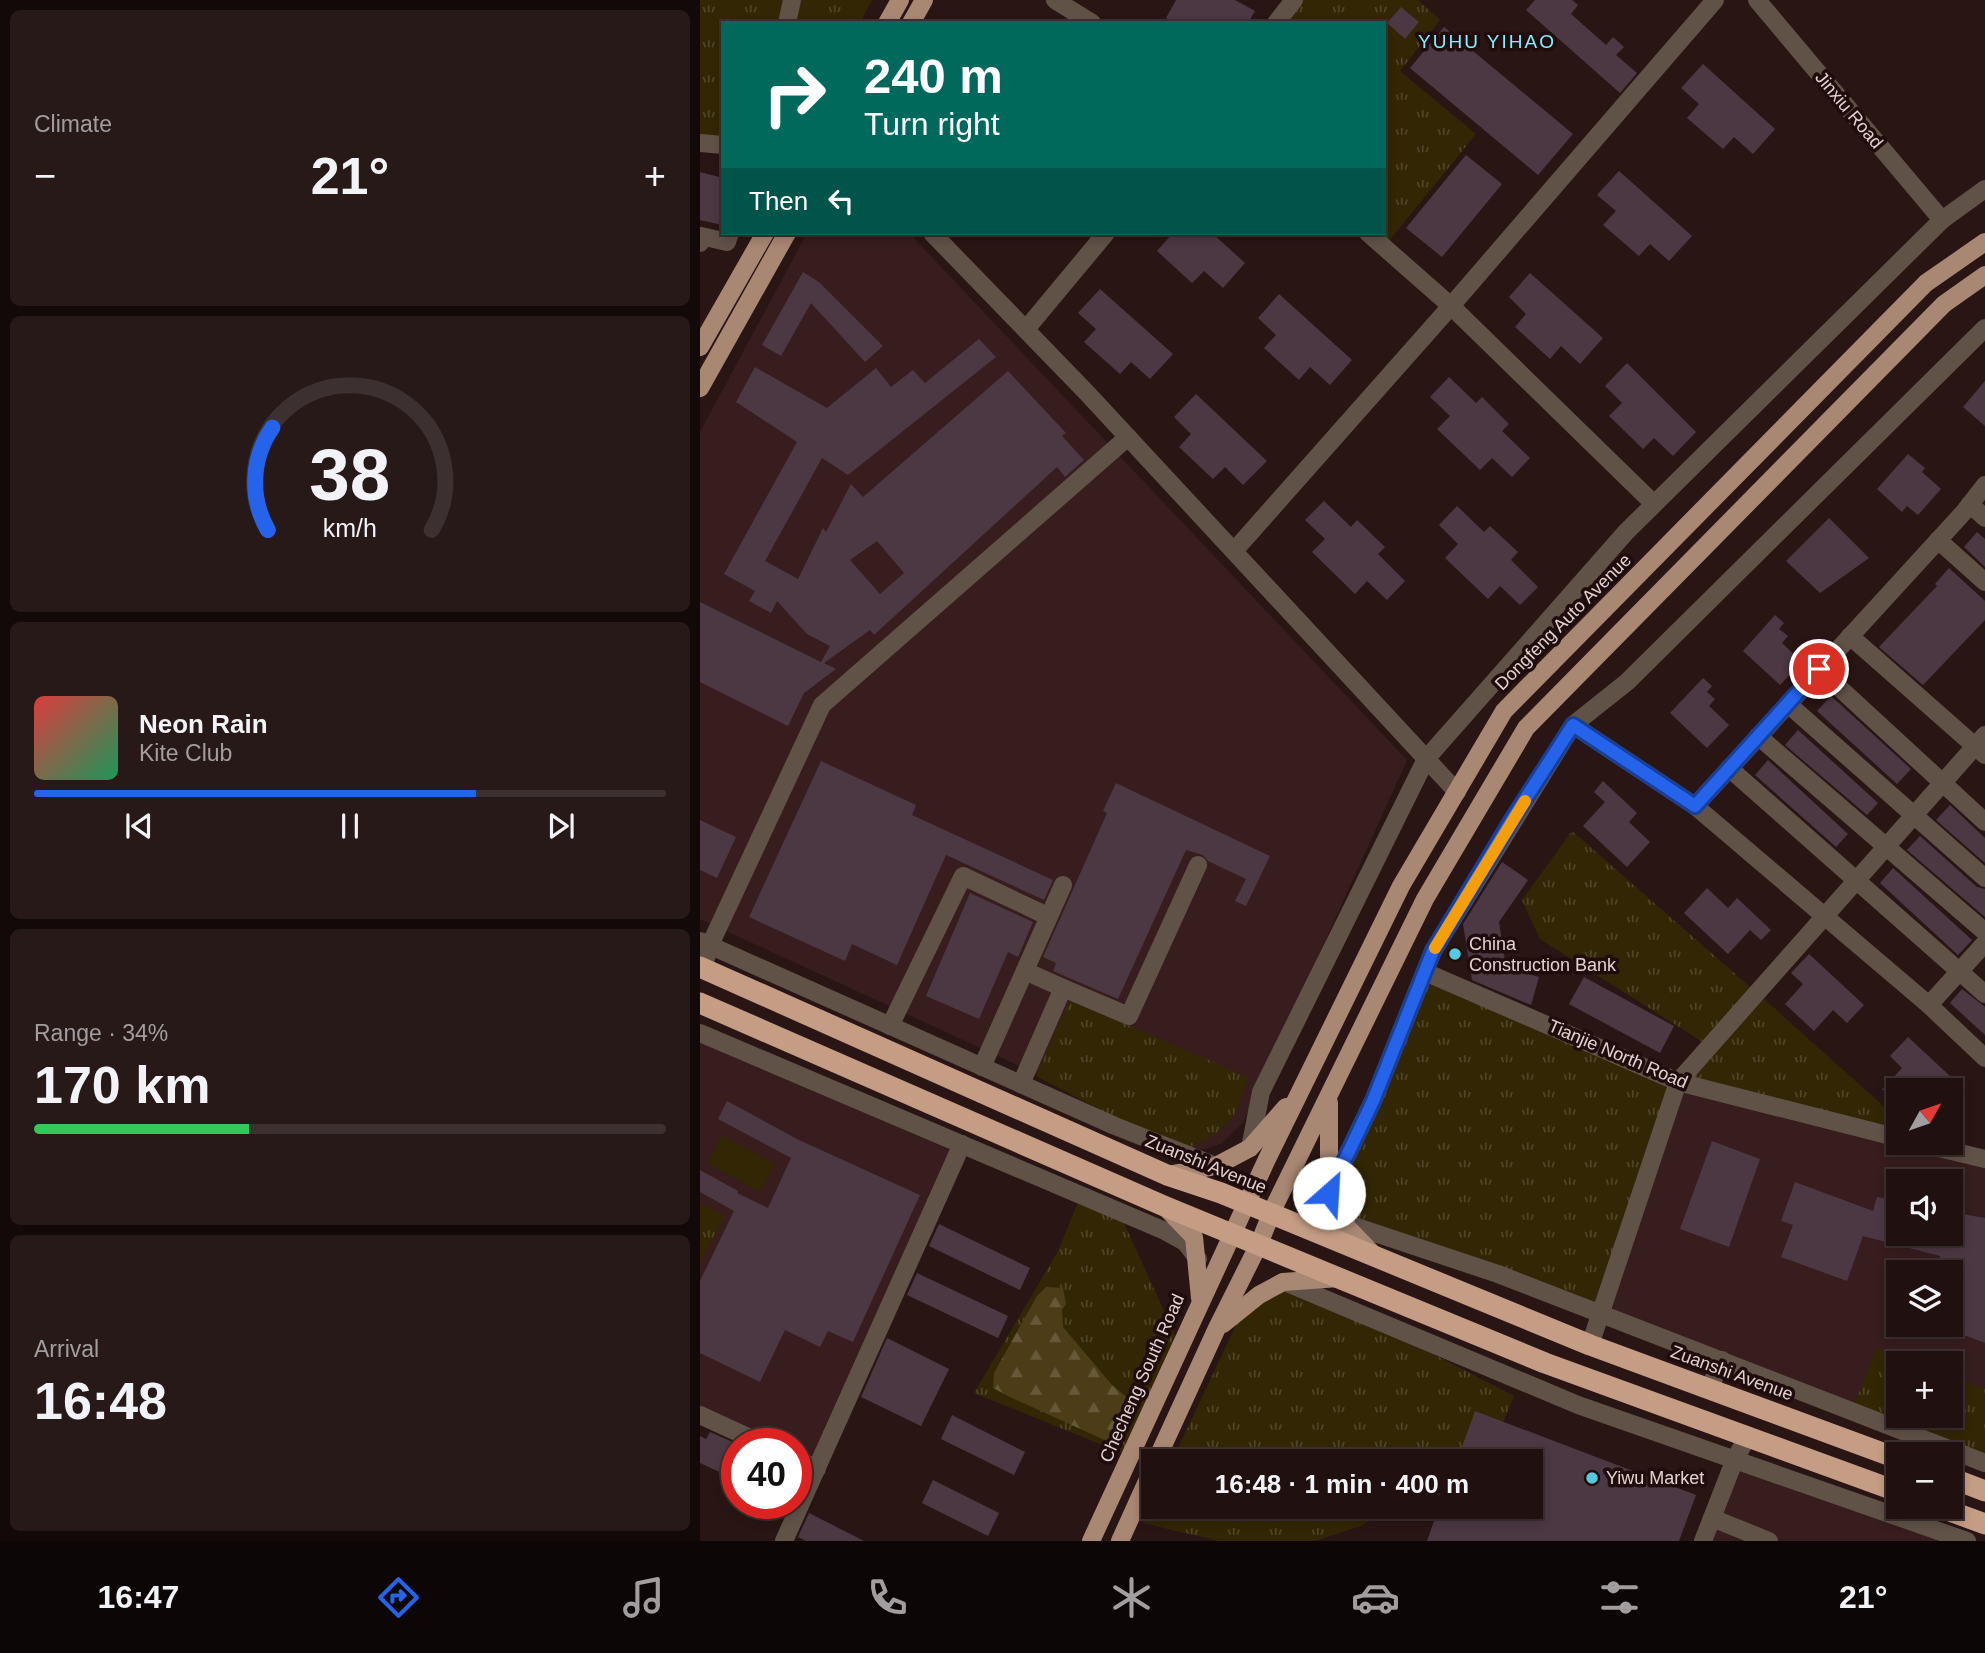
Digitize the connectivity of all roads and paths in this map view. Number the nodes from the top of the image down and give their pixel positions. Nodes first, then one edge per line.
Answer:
1 (793, 0) edge
2 (900, 0) edge
3 (924, 0) edge
4 (1055, 0) edge
5 (1294, 0) edge
6 (1715, 0) edge
7 (1758, 0) edge
8 (787, 21) edge
9 (888, 21) edge
10 (912, 21) edge
11 (1089, 21) edge
12 (1278, 21) edge
13 (700, 143) edge
14 (721, 145) edge
15 (1985, 189) edge
16 (1942, 219) junction
17 (729, 235) edge
18 (764, 235) edge
19 (786, 235) edge
20 (934, 235) edge
21 (1104, 235) edge
22 (1370, 235) edge
23 (1985, 242) edge
24 (700, 243) edge
25 (1985, 275) edge
26 (1451, 306) junction
27 (1027, 328) junction
28 (1985, 328) edge
29 (700, 347) edge
30 (700, 388) edge
31 (1128, 437) junction
32 (1985, 485) edge
33 (1654, 504) junction
34 (1970, 504) junction
35 (1985, 517) edge
36 (1938, 540) junction
37 (1234, 551) junction
38 (1985, 582) edge
39 (1850, 636) junction
40 (1819, 669) junction
41 (1788, 704) junction
42 (1573, 725) junction
43 (1758, 736) junction
44 (1982, 745) edge
45 (1426, 759) junction
46 (1729, 768) junction
47 (1942, 783) junction
48 (1457, 792) junction
49 (1695, 806) junction
50 (1914, 815) junction
51 (1985, 822) edge
52 (1886, 847) junction
53 (1199, 865) dead end
54 (1985, 878) edge
55 (1857, 880) junction
56 (1063, 886) dead end
57 (1039, 912) dead end
58 (1825, 916) junction
59 (1985, 932) edge
60 (705, 943) edge
61 (1985, 943) edge
62 (702, 967) edge
63 (1961, 970) junction
64 (1025, 971) junction
65 (1424, 972) junction
66 (1063, 988) junction
67 (1985, 994) edge
68 (700, 1003) edge
69 (1929, 1005) junction
70 (898, 1029) junction
71 (700, 1033) edge
72 (1985, 1058) edge
73 (982, 1067) junction
74 (1678, 1082) junction
75 (1021, 1084) junction
76 (1302, 1088) junction
77 (1329, 1095) junction
78 (991, 1097) junction
79 (1886, 1135) edge
80 (962, 1144) junction
81 (1250, 1148) junction
82 (1964, 1154) edge
83 (1985, 1159) edge
84 (1216, 1166) junction
85 (1167, 1175) junction
86 (1329, 1193) junction
87 (1247, 1204) junction
88 (1164, 1206) junction
89 (1270, 1214) junction
90 (1342, 1223) junction
91 (1232, 1234) junction
92 (1259, 1244) junction
93 (1198, 1259) junction
94 (1379, 1260) junction
95 (1339, 1278) junction
96 (1283, 1282) junction
97 (1200, 1300) junction
98 (1600, 1312) junction
99 (1217, 1328) junction
100 (1590, 1345) junction
101 (1537, 1360) junction
102 (1722, 1360) junction
103 (1710, 1389) junction
104 (1562, 1398) junction
105 (700, 1415) edge
106 (728, 1428) edge
107 (1910, 1433) junction
108 (1748, 1436) junction
109 (1907, 1442) edge
110 (1162, 1449) edge
111 (1886, 1454) edge
112 (1735, 1459) junction
113 (1985, 1463) edge
114 (812, 1467) edge
115 (817, 1469) junction
116 (1963, 1483) edge
117 (1886, 1487) edge
118 (1985, 1491) edge
119 (1141, 1495) edge
120 (1963, 1516) edge
121 (1712, 1518) junction
122 (1985, 1524) edge
123 (784, 1541) edge
124 (1091, 1541) edge
125 (1120, 1541) edge
126 (1703, 1541) edge
127 (1769, 1541) edge
128 (1967, 1541) edge

1 - 8 street
2 - 9 main road
3 - 10 main road
4 - 11 street
5 - 12 street
6 - 26 street
7 - 16 street, Jinxiu Road
13 - 14 street
15 - 16 street
16 - 33 street
17 - 24 street
18 - 29 main road
19 - 30 main road
20 - 27 street
21 - 27 street
22 - 26 street
23 - 48 main road, Dongfeng Auto Avenue
25 - 77 main road
26 - 33 street
26 - 37 street
27 - 31 street
28 - 42 street
31 - 37 street
31 - 60 street
32 - 34 street
33 - 45 street
34 - 35 street
34 - 36 street
36 - 38 street
36 - 39 street
37 - 45 street
39 - 40 street
39 - 44 street
40 - 41 street
40 - 47 street
41 - 43 street
41 - 50 street
42 - 49 street
42 - 65 street
43 - 46 street
43 - 52 street
44 - 47 street
45 - 48 street
45 - 81 street
46 - 49 street
46 - 55 street
47 - 50 street
47 - 51 street
48 - 76 main road, Dongfeng Auto Avenue
49 - 58 street
50 - 52 street
50 - 54 street
52 - 55 street
52 - 59 street
53 - 66 street
55 - 58 street
55 - 63 street
56 - 64 street
57 - 70 street
58 - 69 street
58 - 74 street
60 - 62 street
60 - 70 street
61 - 63 street
62 - 78 highway, Zuanshi Avenue
63 - 67 street
63 - 69 street
64 - 66 street
64 - 73 street
65 - 74 street, Tianjie North Road
65 - 86 street
66 - 75 street
68 - 88 highway
69 - 72 street
70 - 73 street
70 - 78 street
71 - 80 street
73 - 75 street
74 - 79 street, Tianjie North Road
74 - 98 street
75 - 84 street
76 - 81 main road
76 - 87 main road, Dongfeng Auto Avenue
77 - 86 main road
77 - 89 main road
78 - 85 highway, Zuanshi Avenue
80 - 93 street
80 - 115 street
81 - 84 main road
82 - 83 street
84 - 85 main road
85 - 87 highway, Zuanshi Avenue
86 - 90 main road
87 - 89 highway, Zuanshi Avenue
87 - 91 main road, Dongfeng Auto Avenue
88 - 91 highway
88 - 93 main road
89 - 92 main road
89 - 94 highway, Zuanshi Avenue
90 - 94 main road
90 - 98 street
91 - 92 highway
91 - 97 main road, Checheng South Road
92 - 95 highway
92 - 99 main road
93 - 97 main road
94 - 100 highway, Zuanshi Avenue
95 - 96 main road
95 - 101 highway
96 - 99 main road
96 - 104 street
97 - 124 main road, Checheng South Road
98 - 100 street
98 - 102 street
99 - 110 main road
100 - 103 highway, Zuanshi Avenue
101 - 104 street
101 - 108 highway
102 - 103 street
102 - 107 street
103 - 111 highway, Zuanshi Avenue
104 - 112 street
105 - 106 street
107 - 109 street
107 - 113 street
108 - 112 street
108 - 117 highway
112 - 121 street
112 - 128 street
114 - 115 street
115 - 123 street
116 - 118 highway
119 - 125 main road
120 - 122 highway
121 - 126 street
121 - 127 street

